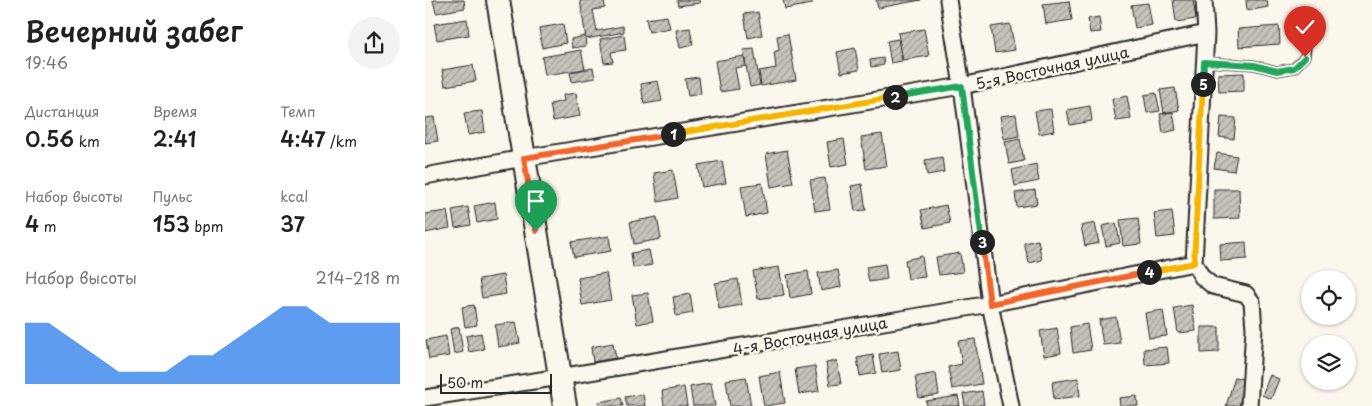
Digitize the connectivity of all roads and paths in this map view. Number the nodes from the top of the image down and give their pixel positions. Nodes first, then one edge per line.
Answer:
1 (498, 0) edge
2 (948, 0) edge
3 (1204, 0) edge
4 (1206, 34) junction
5 (1307, 39) dead end
6 (1204, 62) junction
7 (962, 86) junction
8 (524, 158) junction
9 (425, 176) edge
10 (1194, 263) junction
11 (990, 304) junction
12 (560, 377) junction
13 (425, 398) edge
14 (565, 406) edge
15 (1011, 406) edge
16 (1249, 406) edge

1 - 8 street
2 - 7 street
3 - 4 street
4 - 6 street
4 - 7 street, 5-я Восточная улица
5 - 6 lane
6 - 10 street
7 - 8 street, 5-я Восточная улица
7 - 11 street
8 - 9 street, 5-я Восточная улица
8 - 12 street
10 - 11 street, 4-я Восточная улица
10 - 16 street
11 - 12 street, 4-я Восточная улица
11 - 15 street
12 - 13 street, 4-я Восточная улица
12 - 14 street

